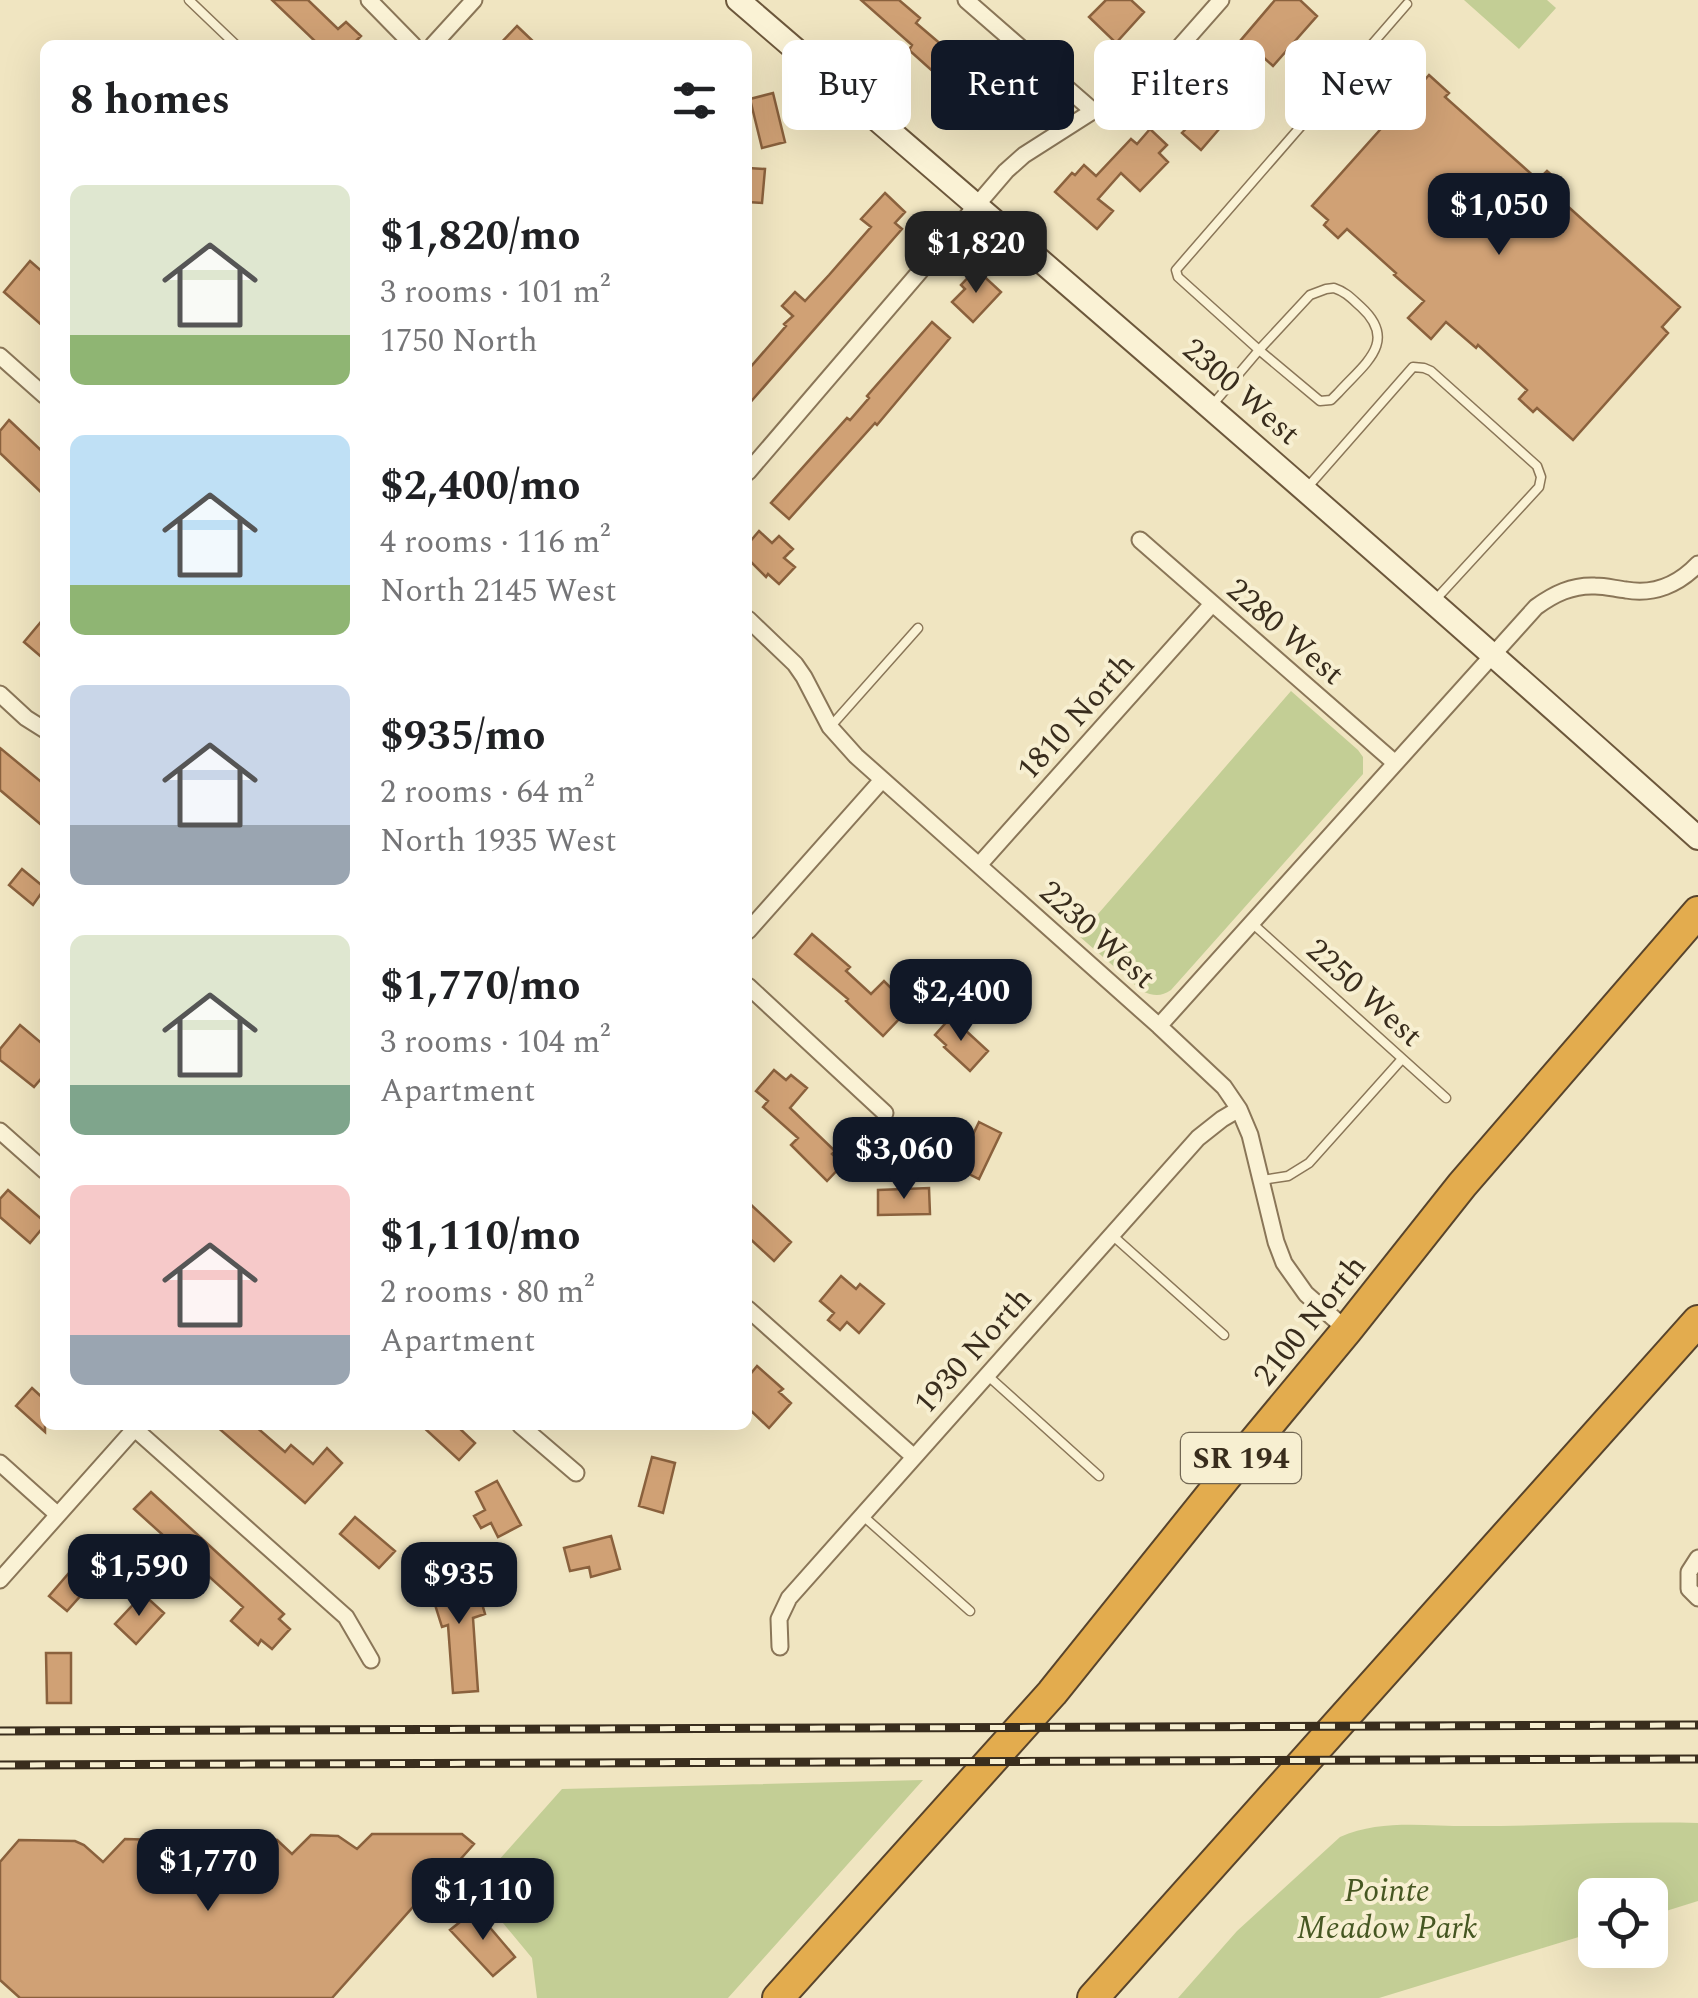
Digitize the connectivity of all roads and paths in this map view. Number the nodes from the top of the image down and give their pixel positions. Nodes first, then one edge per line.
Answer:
1 (189, 0) edge
2 (369, 0) edge
3 (474, 0) edge
4 (738, 0) edge
5 (966, 0) edge
6 (1221, 0) edge
7 (1407, 4) dead end
8 (231, 40) edge
9 (408, 40) edge
10 (438, 40) edge
11 (1092, 110) junction
12 (976, 204) junction
13 (1259, 350) junction
14 (0, 356) edge
15 (40, 392) edge
16 (1211, 407) junction
17 (752, 467) edge
18 (1306, 490) junction
19 (1140, 540) dead end
20 (1695, 574) edge
21 (1434, 602) junction
22 (1212, 604) junction
23 (752, 623) edge
24 (918, 628) dead end
25 (1494, 655) junction
26 (0, 694) edge
27 (830, 726) junction
28 (40, 727) edge
29 (1396, 763) junction
30 (882, 780) junction
31 (1698, 838) edge
32 (979, 865) junction
33 (1698, 912) edge
34 (1251, 923) junction
35 (752, 926) edge
36 (752, 990) edge
37 (1159, 1026) junction
38 (1402, 1059) junction
39 (1446, 1098) dead end
40 (1239, 1109) junction
41 (886, 1113) dead end
42 (0, 1131) edge
43 (40, 1167) edge
44 (1262, 1180) junction
45 (1112, 1235) junction
46 (752, 1313) edge
47 (1698, 1321) edge
48 (1347, 1330) junction
49 (1224, 1335) dead end
50 (987, 1376) junction
51 (134, 1430) edge
52 (140, 1430) edge
53 (526, 1430) edge
54 (914, 1458) junction
55 (0, 1463) edge
56 (576, 1473) dead end
57 (1099, 1476) dead end
58 (58, 1515) junction
59 (862, 1515) junction
60 (1698, 1558) edge
61 (0, 1580) edge
62 (1693, 1594) edge
63 (970, 1611) dead end
64 (780, 1647) dead end
65 (370, 1660) dead end
66 (778, 1998) edge
67 (1092, 1998) edge

1 - 8 lane
2 - 9 street
3 - 10 street
4 - 12 main road, 2300 West
5 - 11 street
6 - 11 street
7 - 13 lane
11 - 12 street
12 - 16 main road, 2300 West
12 - 17 street
13 - 13 lane
13 - 16 lane
14 - 15 street
16 - 18 main road, 2300 West
18 - 21 main road, 2300 West
18 - 21 lane
19 - 22 street, 2280 West
20 - 25 street
21 - 25 main road, 2300 West
22 - 29 street, 2280 West
22 - 32 street, 1810 North
23 - 27 street, 2230 West
24 - 27 lane
25 - 29 street
25 - 31 main road, 2300 West
26 - 28 street
27 - 30 street, 2230 West
29 - 34 street
30 - 32 street, 2230 West
30 - 35 street
32 - 37 street, 2230 West
33 - 48 highway, 2100 North / SR 194
34 - 37 street
34 - 38 lane, 2250 West
36 - 41 street
37 - 40 street, 2230 West
38 - 39 lane, 2250 West
38 - 44 lane
40 - 44 street, 2230 West
40 - 45 street, 1930 North
42 - 43 street
44 - 48 street, 2230 West
45 - 49 lane
45 - 50 street, 1930 North
46 - 54 street
47 - 67 highway
48 - 66 highway, 2100 North / SR 194
50 - 54 street, 1930 North
50 - 57 lane
51 - 58 street
52 - 65 street
53 - 56 street
54 - 59 street, 1930 North
55 - 58 street
58 - 61 street
59 - 63 lane
59 - 64 street, 1930 North
60 - 62 street

